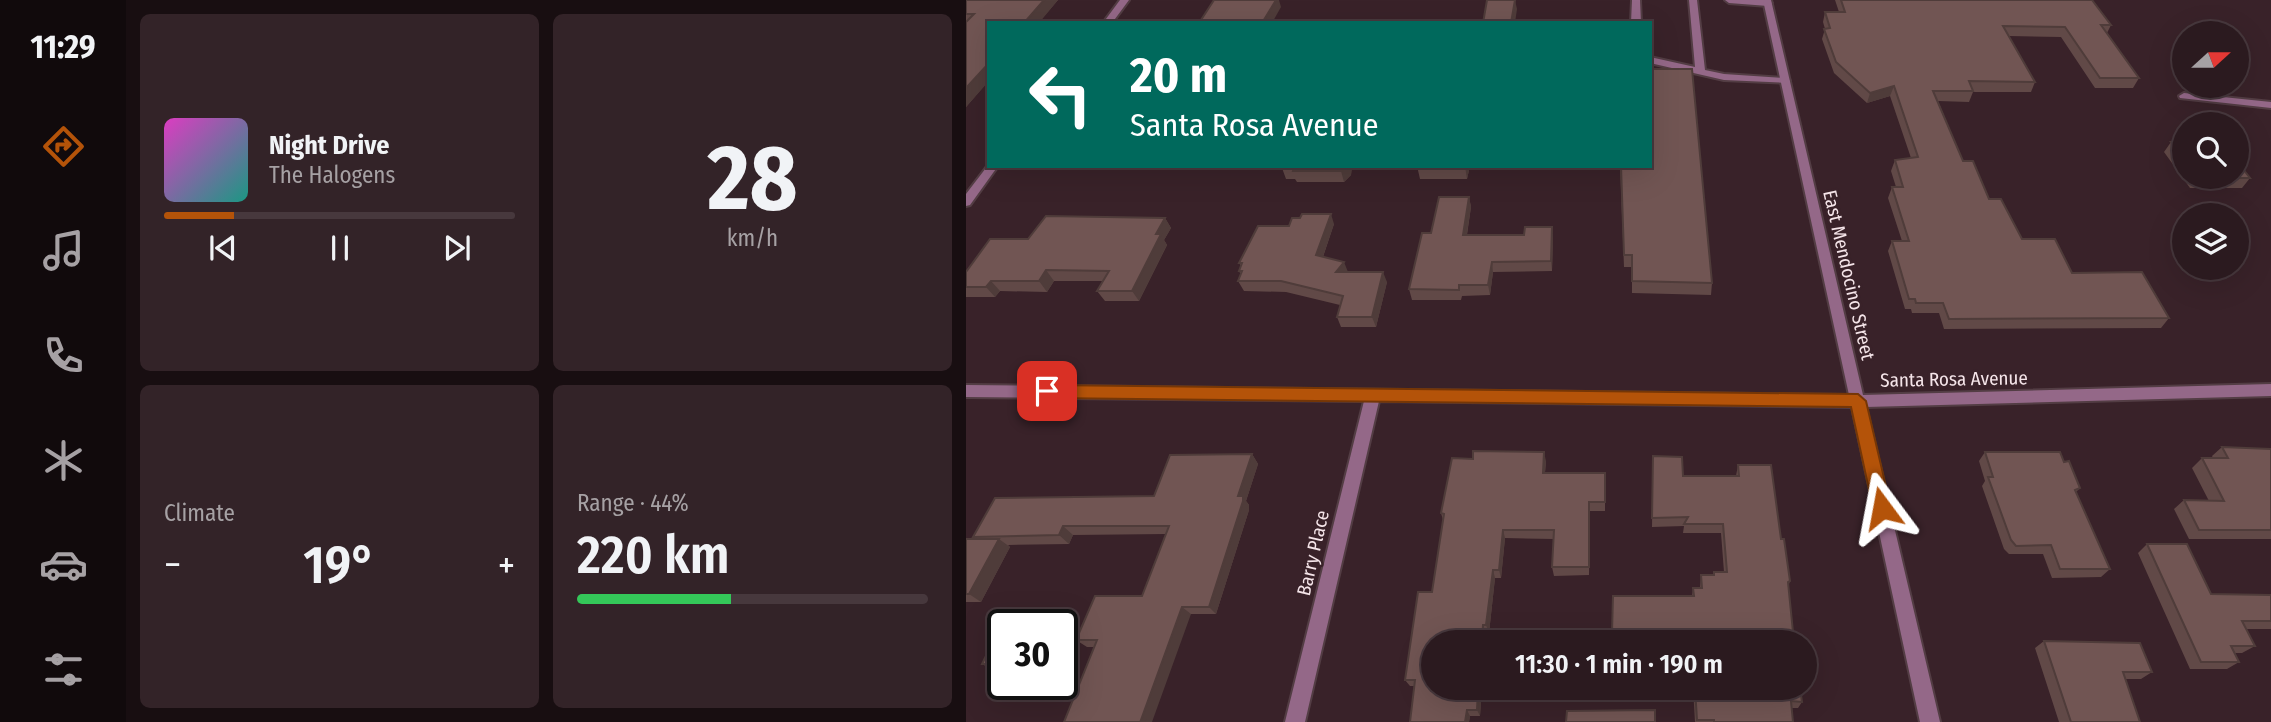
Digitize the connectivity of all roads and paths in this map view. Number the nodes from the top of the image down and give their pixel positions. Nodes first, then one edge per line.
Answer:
1 (1125, 0) edge
2 (1636, 0) edge
3 (1693, 0) edge
4 (1729, 0) edge
5 (1767, 1) edge
6 (1109, 21) edge
7 (1636, 21) edge
8 (1652, 61) edge
9 (1700, 70) junction
10 (1785, 80) junction
11 (2203, 98) edge
12 (2271, 105) edge
13 (992, 168) edge
14 (966, 202) edge
15 (2271, 390) edge
16 (966, 391) edge
17 (1373, 394) junction
18 (1858, 401) junction
19 (1295, 722) edge
20 (1930, 722) edge

1 - 6 street
2 - 7 street
3 - 9 street
4 - 5 street
5 - 10 street, East Mendocino Street
8 - 9 street
9 - 10 street
10 - 18 street, East Mendocino Street
11 - 12 street
13 - 14 street
15 - 18 street, Santa Rosa Avenue
16 - 17 street, Santa Rosa Avenue
17 - 18 street, Santa Rosa Avenue
17 - 19 street, Barry Place
18 - 20 street, East Mendocino Street

